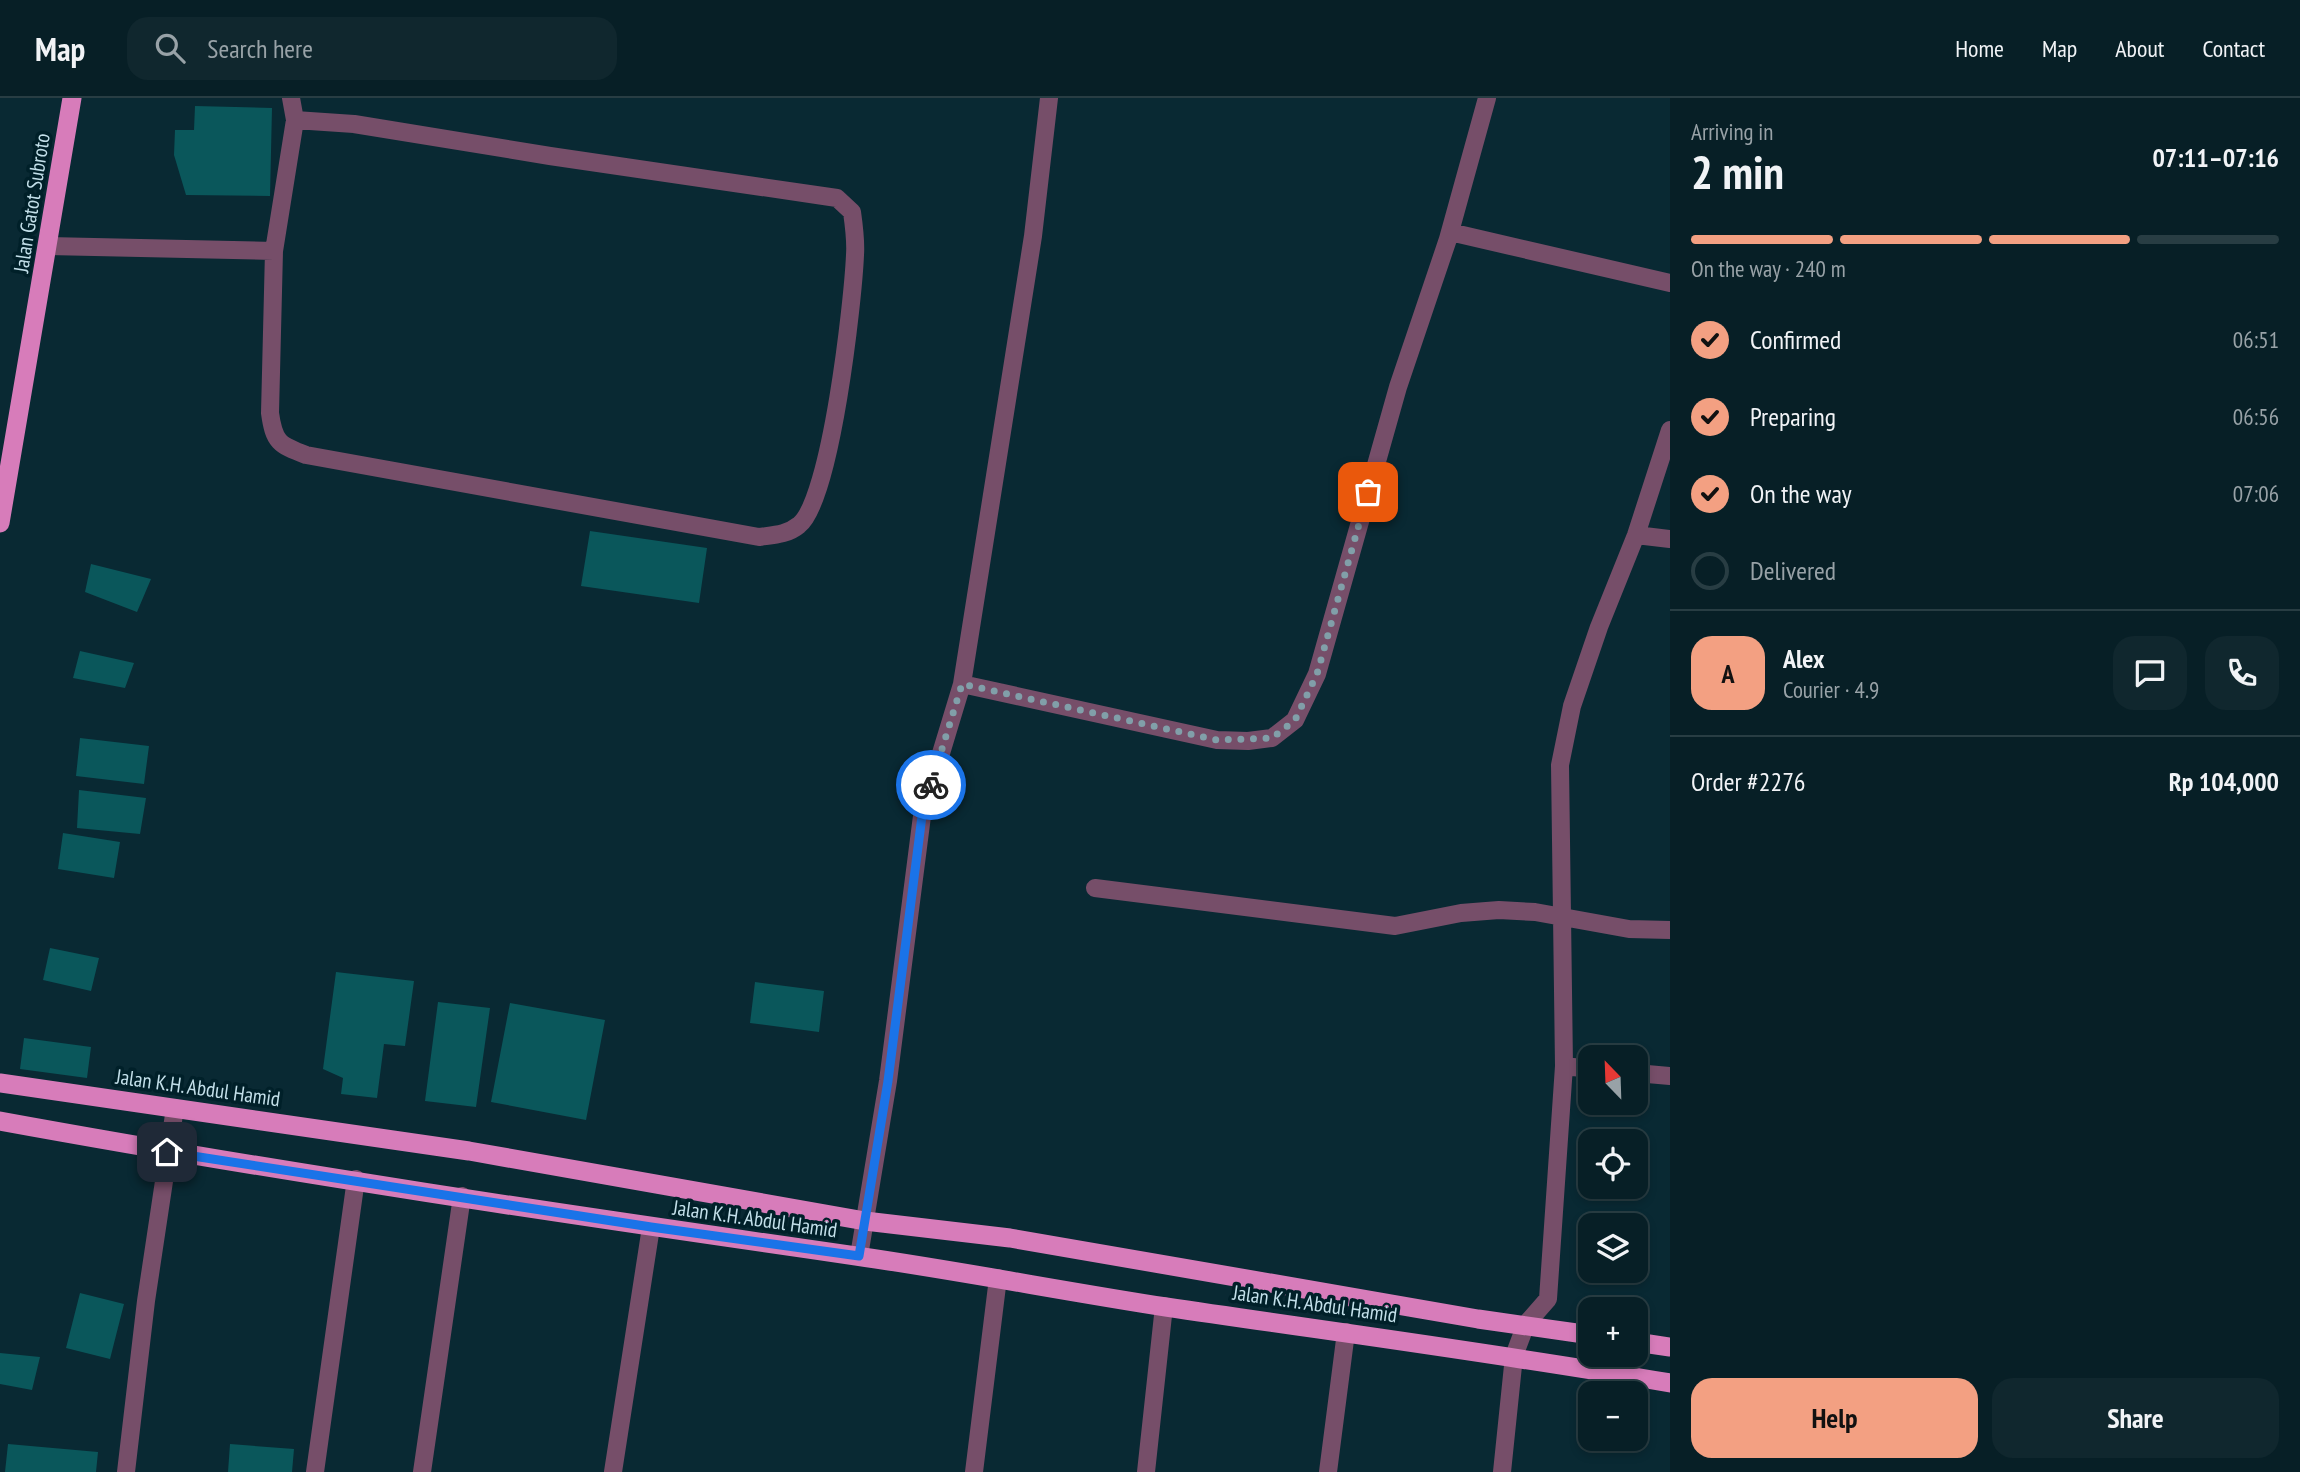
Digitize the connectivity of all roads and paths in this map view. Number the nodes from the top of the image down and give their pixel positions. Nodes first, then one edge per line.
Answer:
1 (72, 98) edge
2 (291, 98) edge
3 (1049, 98) edge
4 (1487, 98) edge
5 (295, 120) junction
6 (1450, 232) junction
7 (48, 246) junction
8 (274, 251) junction
9 (1670, 283) edge
10 (1670, 430) edge
11 (0, 523) edge
12 (1636, 534) junction
13 (1670, 539) edge
14 (962, 684) junction
15 (1095, 888) dead end
16 (1562, 918) junction
17 (1670, 930) edge
18 (1563, 1066) junction
19 (1578, 1068) edge
20 (1648, 1074) edge
21 (1670, 1076) edge
22 (0, 1083) edge
23 (175, 1108) junction
24 (0, 1121) edge
25 (167, 1152) junction
26 (356, 1180) junction
27 (462, 1196) junction
28 (865, 1221) junction
29 (651, 1227) junction
30 (859, 1256) junction
31 (998, 1278) junction
32 (1164, 1306) junction
33 (1526, 1324) junction
34 (1346, 1332) junction
35 (1578, 1333) edge
36 (1648, 1344) edge
37 (1670, 1347) edge
38 (1514, 1356) junction
39 (1670, 1383) edge
40 (126, 1472) edge
41 (315, 1472) edge
42 (422, 1472) edge
43 (612, 1472) edge
44 (974, 1472) edge
45 (1146, 1472) edge
46 (1328, 1472) edge
47 (1502, 1472) edge

1 - 7 highway, Jalan Gatot Subroto
2 - 5 street
3 - 14 street
4 - 6 street
5 - 8 street
5 - 8 street
6 - 9 street
6 - 14 street
7 - 8 street
7 - 11 highway, Jalan Gatot Subroto
10 - 12 street
12 - 13 street
12 - 16 street
14 - 28 street
15 - 16 street
16 - 17 street
16 - 18 street
18 - 19 street
18 - 33 street
20 - 21 street
22 - 23 highway, Jalan K.H. Abdul Hamid
23 - 25 street
23 - 28 highway, Jalan K.H. Abdul Hamid
24 - 25 highway, Jalan K.H. Abdul Hamid
25 - 26 highway, Jalan K.H. Abdul Hamid
25 - 40 street
26 - 27 highway, Jalan K.H. Abdul Hamid
26 - 41 street
27 - 29 highway, Jalan K.H. Abdul Hamid
27 - 42 street
28 - 30 street
28 - 33 highway, Jalan K.H. Abdul Hamid
29 - 30 highway, Jalan K.H. Abdul Hamid
29 - 43 street
30 - 31 highway, Jalan K.H. Abdul Hamid
31 - 32 highway, Jalan K.H. Abdul Hamid
31 - 44 street
32 - 34 highway, Jalan K.H. Abdul Hamid
32 - 45 street
33 - 35 highway, Jalan K.H. Abdul Hamid
33 - 38 street
34 - 38 highway, Jalan K.H. Abdul Hamid
34 - 46 street
36 - 37 highway
38 - 39 highway, Jalan K.H. Abdul Hamid
38 - 47 street

